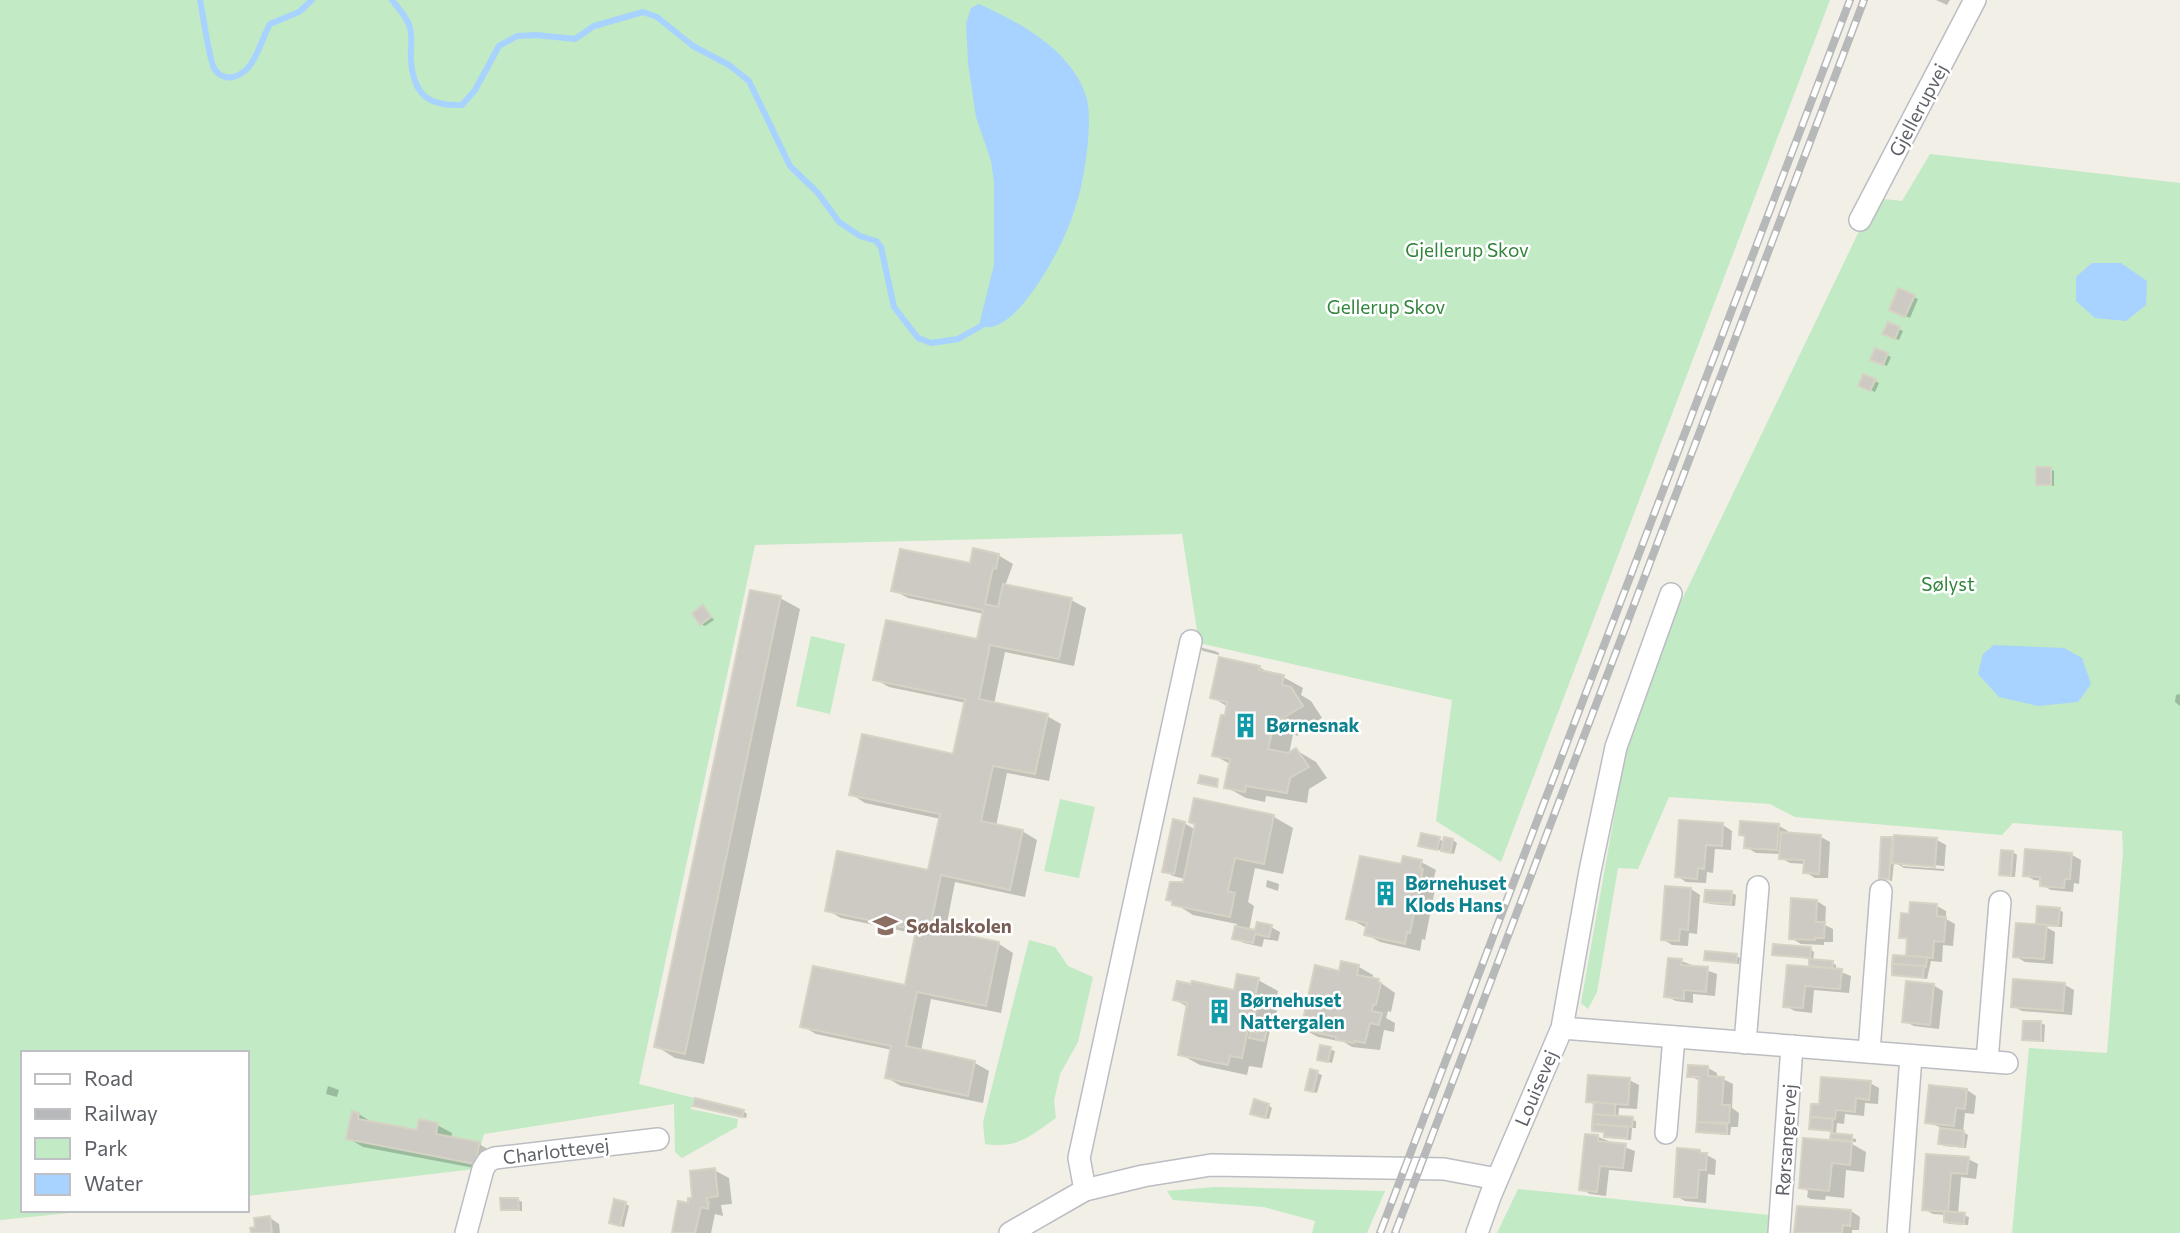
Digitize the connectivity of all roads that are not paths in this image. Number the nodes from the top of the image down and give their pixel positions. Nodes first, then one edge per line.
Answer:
1 (1975, 0) edge
2 (1860, 220) dead end
3 (1671, 594) dead end
4 (1191, 641) dead end
5 (1758, 887) dead end
6 (1881, 891) dead end
7 (2000, 902) dead end
8 (1562, 1028) junction
9 (1674, 1037) junction
10 (1745, 1043) junction
11 (1792, 1046) junction
12 (1870, 1052) junction
13 (1911, 1056) junction
14 (1666, 1133) dead end
15 (658, 1139) dead end
16 (1497, 1179) junction
17 (1085, 1190) junction
18 (466, 1233) edge
19 (1010, 1233) edge
20 (1477, 1233) edge
21 (1779, 1233) edge
22 (1898, 1233) edge

1 - 2 street, Gjellerupvej
3 - 8 street, Louisevej
4 - 17 street
5 - 10 street
6 - 12 street
7 - 13 street
8 - 9 street
8 - 16 street, Louisevej
9 - 10 street
9 - 14 street
10 - 11 street
11 - 12 street
11 - 21 street, Rørsangervej
12 - 13 street
13 - 22 street
15 - 18 street, Charlottevej
16 - 17 street
16 - 20 street, Louisevej
17 - 19 street

